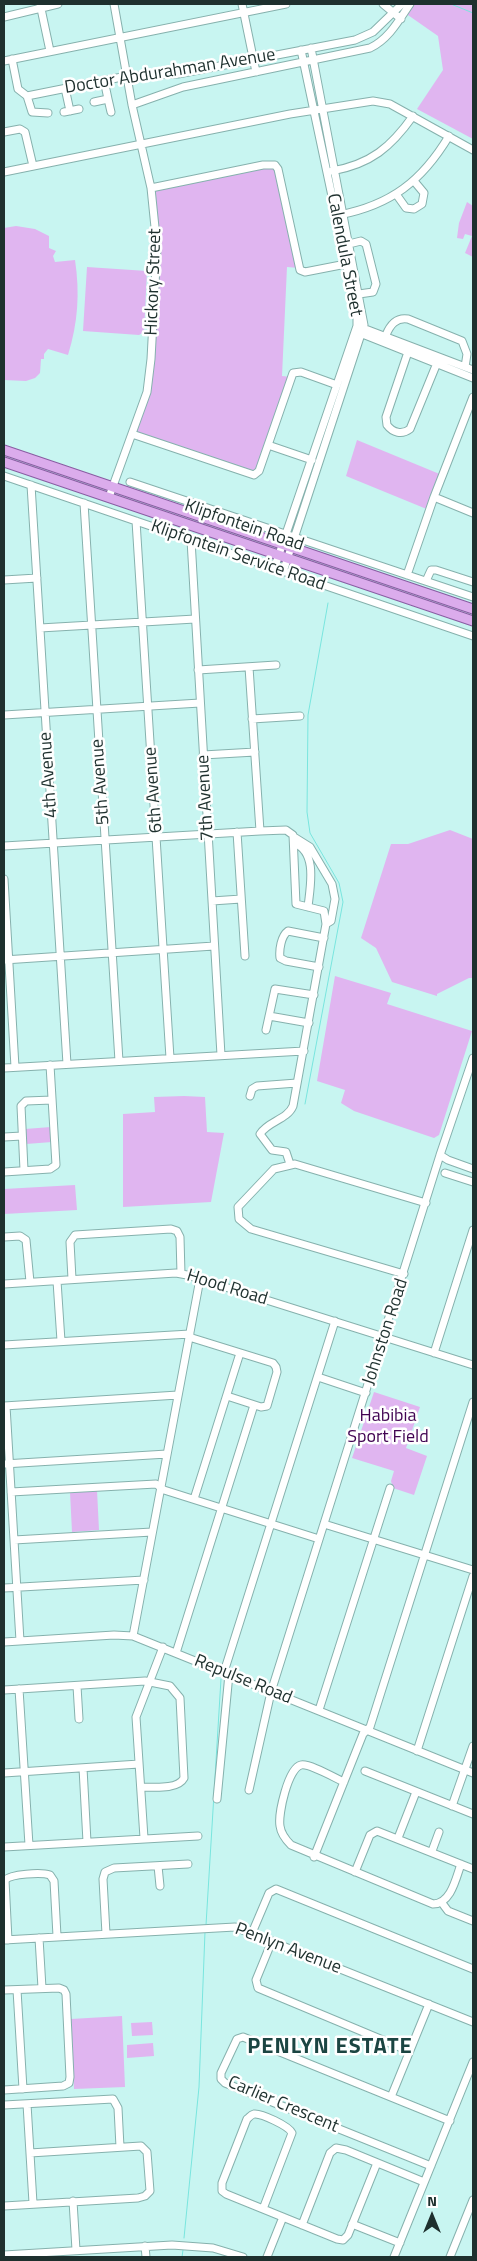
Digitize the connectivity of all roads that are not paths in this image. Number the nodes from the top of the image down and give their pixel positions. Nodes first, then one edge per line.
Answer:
1 (58, 4) edge
2 (114, 4) edge
3 (242, 4) edge
4 (286, 4) edge
5 (383, 4) edge
6 (402, 4) edge
7 (410, 4) edge
8 (41, 6) edge
9 (244, 12) junction
10 (392, 12) junction
11 (4, 17) edge
12 (401, 19) junction
13 (120, 38) junction
14 (311, 48) junction
15 (301, 50) junction
16 (50, 52) junction
17 (12, 59) junction
18 (253, 59) junction
19 (313, 60) junction
20 (4, 61) edge
21 (304, 63) junction
22 (256, 72) junction
23 (127, 76) junction
24 (104, 80) junction
25 (65, 88) junction
26 (27, 96) junction
27 (108, 99) junction
28 (94, 102) dead end
29 (132, 105) junction
30 (79, 109) dead end
31 (314, 110) junction
32 (323, 110) junction
33 (48, 112) dead end
34 (111, 112) dead end
35 (413, 116) junction
36 (4, 132) edge
37 (449, 136) junction
38 (142, 144) junction
39 (473, 150) edge
40 (33, 166) junction
41 (335, 171) junction
42 (4, 172) edge
43 (327, 172) junction
44 (414, 181) junction
45 (151, 188) junction
46 (396, 194) junction
47 (340, 215) junction
48 (349, 244) junction
49 (346, 264) junction
50 (359, 294) junction
51 (360, 330) junction
52 (386, 335) junction
53 (408, 352) junction
54 (424, 354) junction
55 (437, 363) junction
56 (465, 367) junction
57 (473, 370) edge
58 (473, 378) edge
59 (337, 385) junction
60 (473, 397) edge
61 (132, 434) junction
62 (324, 434) junction
63 (268, 445) junction
64 (4, 450) edge
65 (312, 460) junction
66 (4, 462) edge
67 (4, 476) edge
68 (130, 482) dead end
69 (31, 485) junction
70 (113, 486) junction
71 (109, 497) junction
72 (434, 497) junction
73 (84, 503) junction
74 (473, 513) edge
75 (136, 521) junction
76 (191, 540) junction
77 (288, 541) junction
78 (283, 556) junction
79 (274, 569) junction
80 (283, 572) junction
81 (407, 575) junction
82 (37, 578) junction
83 (4, 580) edge
84 (426, 582) junction
85 (473, 582) edge
86 (473, 597) edge
87 (473, 609) edge
88 (195, 619) junction
89 (473, 621) edge
90 (143, 622) junction
91 (91, 625) junction
92 (40, 628) junction
93 (473, 636) edge
94 (276, 665) dead end
95 (249, 667) junction
96 (198, 670) junction
97 (200, 703) junction
98 (148, 707) junction
99 (96, 710) junction
100 (45, 713) junction
101 (4, 715) edge
102 (300, 716) dead end
103 (252, 719) junction
104 (255, 752) junction
105 (203, 755) junction
106 (260, 830) junction
107 (237, 832) junction
108 (208, 833) junction
109 (156, 837) junction
110 (105, 840) junction
111 (294, 840) junction
112 (53, 843) junction
113 (4, 846) edge
114 (4, 879) edge
115 (241, 899) junction
116 (212, 900) junction
117 (308, 907) junction
118 (326, 924) junction
119 (324, 938) junction
120 (214, 946) junction
121 (163, 949) junction
122 (112, 952) junction
123 (60, 956) junction
124 (245, 956) dead end
125 (6, 960) edge
126 (319, 967) junction
127 (314, 995) junction
128 (269, 1016) junction
129 (309, 1023) junction
130 (266, 1030) dead end
131 (304, 1051) junction
132 (221, 1055) junction
133 (170, 1058) junction
134 (473, 1058) edge
135 (119, 1061) junction
136 (67, 1064) junction
137 (50, 1065) junction
138 (15, 1067) junction
139 (4, 1068) edge
140 (296, 1083) junction
141 (250, 1096) dead end
142 (52, 1100) junction
143 (22, 1136) junction
144 (4, 1138) edge
145 (440, 1156) junction
146 (290, 1164) junction
147 (473, 1169) edge
148 (24, 1170) junction
149 (4, 1172) edge
150 (445, 1173) dead end
151 (473, 1182) edge
152 (426, 1203) junction
153 (473, 1230) edge
154 (4, 1237) edge
155 (181, 1274) junction
156 (404, 1274) junction
157 (200, 1279) junction
158 (72, 1280) junction
159 (57, 1281) junction
160 (30, 1282) junction
161 (4, 1284) edge
162 (335, 1321) junction
163 (190, 1335) junction
164 (384, 1337) junction
165 (61, 1341) junction
166 (4, 1344) edge
167 (240, 1353) junction
168 (434, 1353) junction
169 (473, 1366) edge
170 (318, 1377) junction
171 (366, 1393) junction
172 (178, 1395) junction
173 (227, 1396) junction
174 (473, 1402) edge
175 (254, 1405) junction
176 (5, 1406) edge
177 (167, 1454) junction
178 (7, 1464) edge
179 (161, 1488) junction
180 (390, 1488) dead end
181 (11, 1492) junction
182 (194, 1499) junction
183 (222, 1508) junction
184 (270, 1524) junction
185 (324, 1524) junction
186 (152, 1532) junction
187 (319, 1539) junction
188 (374, 1539) junction
189 (14, 1540) junction
190 (424, 1555) junction
191 (473, 1570) edge
192 (473, 1576) edge
193 (144, 1580) junction
194 (17, 1587) junction
195 (4, 1588) edge
196 (133, 1636) junction
197 (20, 1641) junction
198 (4, 1642) edge
199 (163, 1647) junction
200 (176, 1653) junction
201 (226, 1673) junction
202 (150, 1682) junction
203 (77, 1686) junction
204 (19, 1689) junction
205 (4, 1690) edge
206 (272, 1692) junction
207 (319, 1710) junction
208 (79, 1718) dead end
209 (366, 1730) junction
210 (473, 1746) edge
211 (417, 1751) junction
212 (139, 1764) junction
213 (83, 1768) junction
214 (466, 1770) junction
215 (24, 1771) junction
216 (365, 1771) dead end
217 (4, 1773) edge
218 (473, 1773) edge
219 (344, 1782) junction
220 (141, 1787) junction
221 (249, 1790) dead end
222 (416, 1792) junction
223 (217, 1799) dead end
224 (452, 1806) junction
225 (473, 1814) edge
226 (439, 1832) dead end
227 (198, 1836) dead end
228 (144, 1838) junction
229 (398, 1838) junction
230 (87, 1842) junction
231 (29, 1845) junction
232 (4, 1847) edge
233 (432, 1852) junction
234 (314, 1856) junction
235 (188, 1864) dead end
236 (462, 1864) junction
237 (158, 1866) junction
238 (473, 1869) edge
239 (355, 1872) junction
240 (160, 1886) dead end
241 (442, 1902) junction
242 (473, 1921) edge
243 (252, 1933) junction
244 (106, 1934) junction
245 (57, 1936) junction
246 (39, 1938) junction
247 (6, 1940) edge
248 (272, 1941) junction
249 (473, 1969) edge
250 (42, 1988) junction
251 (4, 1990) edge
252 (17, 1990) junction
253 (429, 2004) junction
254 (473, 2022) edge
255 (409, 2051) junction
256 (473, 2062) edge
257 (23, 2088) junction
258 (4, 2090) edge
259 (391, 2097) junction
260 (27, 2104) junction
261 (4, 2105) edge
262 (450, 2121) junction
263 (120, 2147) junction
264 (30, 2153) junction
265 (377, 2163) junction
266 (431, 2166) junction
267 (424, 2182) junction
268 (473, 2200) edge
269 (73, 2201) junction
270 (33, 2204) junction
271 (4, 2206) edge
272 (263, 2209) junction
273 (283, 2217) junction
274 (352, 2224) junction
275 (302, 2225) junction
276 (400, 2243) junction
277 (145, 2246) junction
278 (76, 2250) junction
279 (4, 2255) edge
280 (146, 2257) edge
281 (243, 2257) edge
282 (267, 2257) edge
283 (394, 2257) edge
284 (450, 2257) edge

1 - 8 street
2 - 13 street, Hickory Street
3 - 9 street
4 - 9 street
5 - 10 street
6 - 10 street, Doctor Abdurahman Avenue
7 - 12 street, Doctor Abdurahman Avenue
8 - 11 street
8 - 16 street
9 - 13 street
9 - 18 street
10 - 12 street
10 - 14 street, Doctor Abdurahman Avenue
12 - 19 street, Doctor Abdurahman Avenue
13 - 16 street
13 - 23 street, Hickory Street
14 - 15 street, Doctor Abdurahman Avenue
14 - 19 street, Calendula Street
15 - 18 street, Doctor Abdurahman Avenue
15 - 21 street, Calendula Street
16 - 17 street
17 - 20 street
17 - 26 street
18 - 22 street
18 - 23 street, Doctor Abdurahman Avenue
19 - 21 street, Doctor Abdurahman Avenue
19 - 32 street, Calendula Street
21 - 22 street, Doctor Abdurahman Avenue
21 - 31 street, Calendula Street
22 - 29 street, Doctor Abdurahman Avenue
23 - 24 street, Doctor Abdurahman Avenue
23 - 29 street, Hickory Street
24 - 25 street, Doctor Abdurahman Avenue
24 - 27 street
25 - 26 street, Doctor Abdurahman Avenue
25 - 30 street
26 - 33 street
27 - 28 street
27 - 34 street
29 - 38 street, Hickory Street
31 - 32 street
31 - 38 street
31 - 43 street, Calendula Street
32 - 35 street
32 - 41 street, Calendula Street
35 - 37 street
35 - 41 street
36 - 40 street
37 - 39 street
37 - 44 street
38 - 40 street
38 - 45 street, Hickory Street
40 - 42 street
41 - 43 street
41 - 47 street, Calendula Street
43 - 47 street, Calendula Street
44 - 46 street
44 - 46 street
45 - 49 street
45 - 61 street, Hickory Street
46 - 47 street
47 - 48 street, Calendula Street
47 - 49 street, Calendula Street
48 - 50 street, Calendula Street
48 - 50 street, Calendula Street
49 - 51 street, Calendula Street
50 - 51 street, Calendula Street
51 - 52 street
51 - 53 street
51 - 59 street, Calendula Street
51 - 62 street, Calendula Street
52 - 54 street
52 - 56 street
53 - 54 street
53 - 55 street
54 - 55 street
54 - 56 street
55 - 58 street
56 - 57 street
59 - 62 street, Calendula Street
59 - 63 street
60 - 72 street
61 - 63 street
61 - 70 street, Hickory Street
62 - 65 street, Calendula Street
62 - 77 street, Calendula Street
63 - 65 street
64 - 70 main road, Klipfontein Road
65 - 77 street, Calendula Street
66 - 71 main road, Klipfontein Road
67 - 69 street, Klipfontein Service Road
68 - 77 street
69 - 73 street, Klipfontein Service Road
69 - 82 street, 4th Avenue
70 - 71 street, Hickory Street
70 - 77 main road, Klipfontein Road
71 - 78 main road, Klipfontein Road
72 - 74 street
72 - 81 street
73 - 75 street, Klipfontein Service Road
73 - 91 street, 5th Avenue
75 - 76 street, Klipfontein Service Road
75 - 90 street, 6th Avenue
76 - 79 street, Klipfontein Service Road
76 - 88 street, 7th Avenue
77 - 78 street, Calendula Street
77 - 81 street
77 - 87 main road, Klipfontein Road
78 - 79 street, Calendula Street
78 - 80 street, Calendula Street
78 - 89 main road, Klipfontein Road
79 - 80 street, Klipfontein Service Road
80 - 93 street, Klipfontein Service Road
81 - 84 street
82 - 83 street
82 - 92 street, 4th Avenue
84 - 85 street
84 - 86 street
88 - 90 street
88 - 96 street, 7th Avenue
90 - 91 street
90 - 98 street, 6th Avenue
91 - 92 street
91 - 99 street, 5th Avenue
92 - 100 street, 4th Avenue
94 - 95 street
95 - 96 street
95 - 103 street
96 - 97 street, 7th Avenue
97 - 98 street
97 - 105 street, 7th Avenue
98 - 99 street
98 - 109 street, 6th Avenue
99 - 100 street
99 - 110 street, 5th Avenue
100 - 101 street
100 - 112 street, 4th Avenue
102 - 103 street
103 - 104 street
104 - 105 street
104 - 106 street
105 - 108 street, 7th Avenue
106 - 107 street
106 - 111 street
107 - 108 street
107 - 115 street
108 - 109 street
108 - 116 street, 7th Avenue
109 - 110 street
109 - 121 street, 6th Avenue
110 - 112 street
110 - 122 street, 5th Avenue
111 - 117 street
111 - 117 street
111 - 118 street
112 - 113 street
112 - 123 street, 4th Avenue
114 - 125 street
115 - 116 street
115 - 124 street
116 - 120 street, 7th Avenue
117 - 118 street
118 - 119 street
119 - 126 street
119 - 126 street
120 - 121 street
120 - 132 street, 7th Avenue
121 - 122 street
121 - 133 street, 6th Avenue
122 - 123 street
122 - 135 street, 5th Avenue
123 - 125 street
123 - 136 street, 4th Avenue
125 - 138 street
126 - 127 street
127 - 128 street
127 - 129 street
128 - 129 street
128 - 130 street
129 - 131 street
131 - 132 street
131 - 140 street
132 - 133 street
133 - 135 street
134 - 145 street, Johnston Road
135 - 136 street
136 - 137 street
137 - 138 street
137 - 142 street
138 - 139 street
140 - 141 street
140 - 146 street
142 - 143 street
142 - 148 street
143 - 144 street
143 - 148 street
145 - 147 street
145 - 152 street, Johnston Road
146 - 152 street
146 - 156 street
148 - 149 street
150 - 151 street
152 - 156 street, Johnston Road
153 - 168 street
154 - 160 street
155 - 157 street, Hood Road
155 - 158 street, Hood Road
155 - 158 street
156 - 164 street, Johnston Road
157 - 162 street, Hood Road
157 - 163 street
158 - 159 street, Hood Road
159 - 160 street, Hood Road
159 - 165 street
160 - 161 street, Hood Road
162 - 164 street, Hood Road
162 - 170 street
163 - 165 street
163 - 167 street
163 - 172 street
164 - 168 street, Hood Road
164 - 171 street, Johnston Road
165 - 166 street
167 - 173 street
167 - 175 street
168 - 169 street, Hood Road
170 - 171 street
170 - 184 street
171 - 185 street, Johnston Road
172 - 176 street
172 - 177 street
173 - 175 street
173 - 182 street
174 - 190 street
175 - 183 street
176 - 178 street
177 - 178 street
177 - 179 street
178 - 181 street
179 - 181 street
179 - 182 street
179 - 186 street
180 - 188 street
181 - 189 street
182 - 183 street
183 - 184 street
183 - 200 street
184 - 187 street
184 - 201 street
185 - 187 street, Johnston Road
185 - 188 street
186 - 189 street
186 - 193 street
187 - 206 street, Johnston Road
188 - 190 street
188 - 207 street
189 - 194 street
190 - 191 street
190 - 209 street
192 - 211 street
193 - 194 street
193 - 196 street
194 - 195 street
194 - 197 street
196 - 197 street, Repulse Road
196 - 199 street, Repulse Road
197 - 198 street, Repulse Road
199 - 200 street, Repulse Road
199 - 202 street
200 - 201 street, Repulse Road
201 - 206 street, Repulse Road
201 - 223 street
202 - 203 street
202 - 212 street
202 - 220 street
203 - 204 street
203 - 208 street
204 - 205 street
204 - 215 street
206 - 207 street, Repulse Road
206 - 221 street, Johnston Road
207 - 209 street, Repulse Road
209 - 211 street, Repulse Road
209 - 219 street
210 - 214 street
211 - 214 street, Repulse Road
212 - 213 street
212 - 220 street
213 - 215 street
213 - 230 street
214 - 218 street, Repulse Road
214 - 224 street
215 - 217 street
215 - 231 street
216 - 222 street
219 - 234 street
219 - 234 street
220 - 228 street
222 - 224 street
222 - 229 street
224 - 225 street
226 - 233 street
227 - 228 street
228 - 230 street
229 - 233 street
229 - 239 street
230 - 231 street
231 - 232 street
233 - 236 street
234 - 239 street
235 - 237 street
236 - 238 street
236 - 241 street
237 - 240 street
237 - 244 street
239 - 241 street
241 - 242 street
243 - 244 street, Penlyn Avenue
243 - 248 street, Penlyn Avenue
243 - 249 street
244 - 245 street, Penlyn Avenue
245 - 246 street, Penlyn Avenue
245 - 247 street
246 - 247 street, Penlyn Avenue
246 - 250 street
248 - 253 street, Penlyn Avenue
248 - 255 street
250 - 252 street
250 - 257 street
251 - 252 street
252 - 257 street
253 - 254 street, Penlyn Avenue
253 - 255 street
255 - 259 street
256 - 262 street
257 - 258 street
259 - 262 street, Carlier Crescent
259 - 266 street, Carlier Crescent
260 - 261 street
260 - 263 street
260 - 264 street
262 - 266 street
263 - 264 street
263 - 269 street
264 - 270 street
265 - 267 street
265 - 274 street
265 - 275 street
266 - 267 street
267 - 276 street
268 - 284 street
269 - 270 street
269 - 278 street
270 - 271 street
272 - 272 street
272 - 273 street
273 - 275 street
273 - 282 street
274 - 275 street
274 - 276 street
276 - 283 street
277 - 278 street
277 - 280 street
277 - 281 street
278 - 279 street

